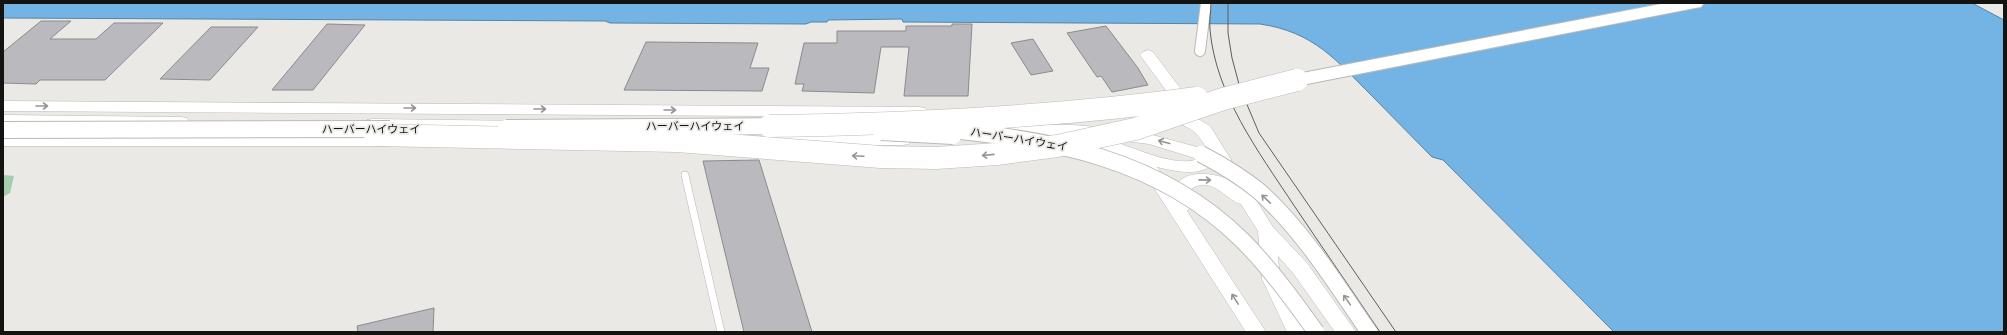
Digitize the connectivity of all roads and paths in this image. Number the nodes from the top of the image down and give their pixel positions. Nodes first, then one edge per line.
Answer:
1 (1206, 3) edge
2 (1694, 3) edge
3 (1200, 51) dead end
4 (1148, 55) dead end
5 (3, 106) edge
6 (380, 108) junction
7 (3, 120) edge
8 (109, 121) junction
9 (257, 123) junction
10 (769, 126) junction
11 (747, 128) junction
12 (3, 130) edge
13 (1204, 130) junction
14 (3, 136) edge
15 (379, 138) junction
16 (3, 141) edge
17 (548, 141) junction
18 (1215, 147) junction
19 (1126, 151) junction
20 (685, 175) dead end
21 (1252, 208) junction
22 (1190, 227) junction
23 (1267, 231) junction
24 (721, 332) edge
25 (1256, 332) edge
26 (1297, 332) edge
27 (1303, 332) edge
28 (1316, 332) edge
29 (1332, 332) edge
30 (1346, 332) edge
31 (1370, 332) edge

1 - 3 street
2 - 10 highway, bridge
2 -> 15 highway, bridge
4 - 13 street
5 -> 6 street
6 - 8 street
6 -> 13 street
7 - 8 street
8 - 9 street
9 - 11 street
9 - 15 street
10 - 12 street, ハーバーハイウェイ, bridge
10 - 28 street, ハーバーハイウェイ, bridge
11 - 17 street
31 -> 11 street, bridge
13 - 18 street
14 - 15 street, ハーバーハイウェイ
15 - 16 street
15 - 17 street
15 - 27 street, ハーバーハイウェイ, bridge
17 - 19 street
18 - 19 street
18 - 21 street
19 - 22 street
20 - 24 lane
22 -> 21 street
21 - 23 street
25 -> 22 street
23 - 26 street
23 - 29 street
23 - 30 street

